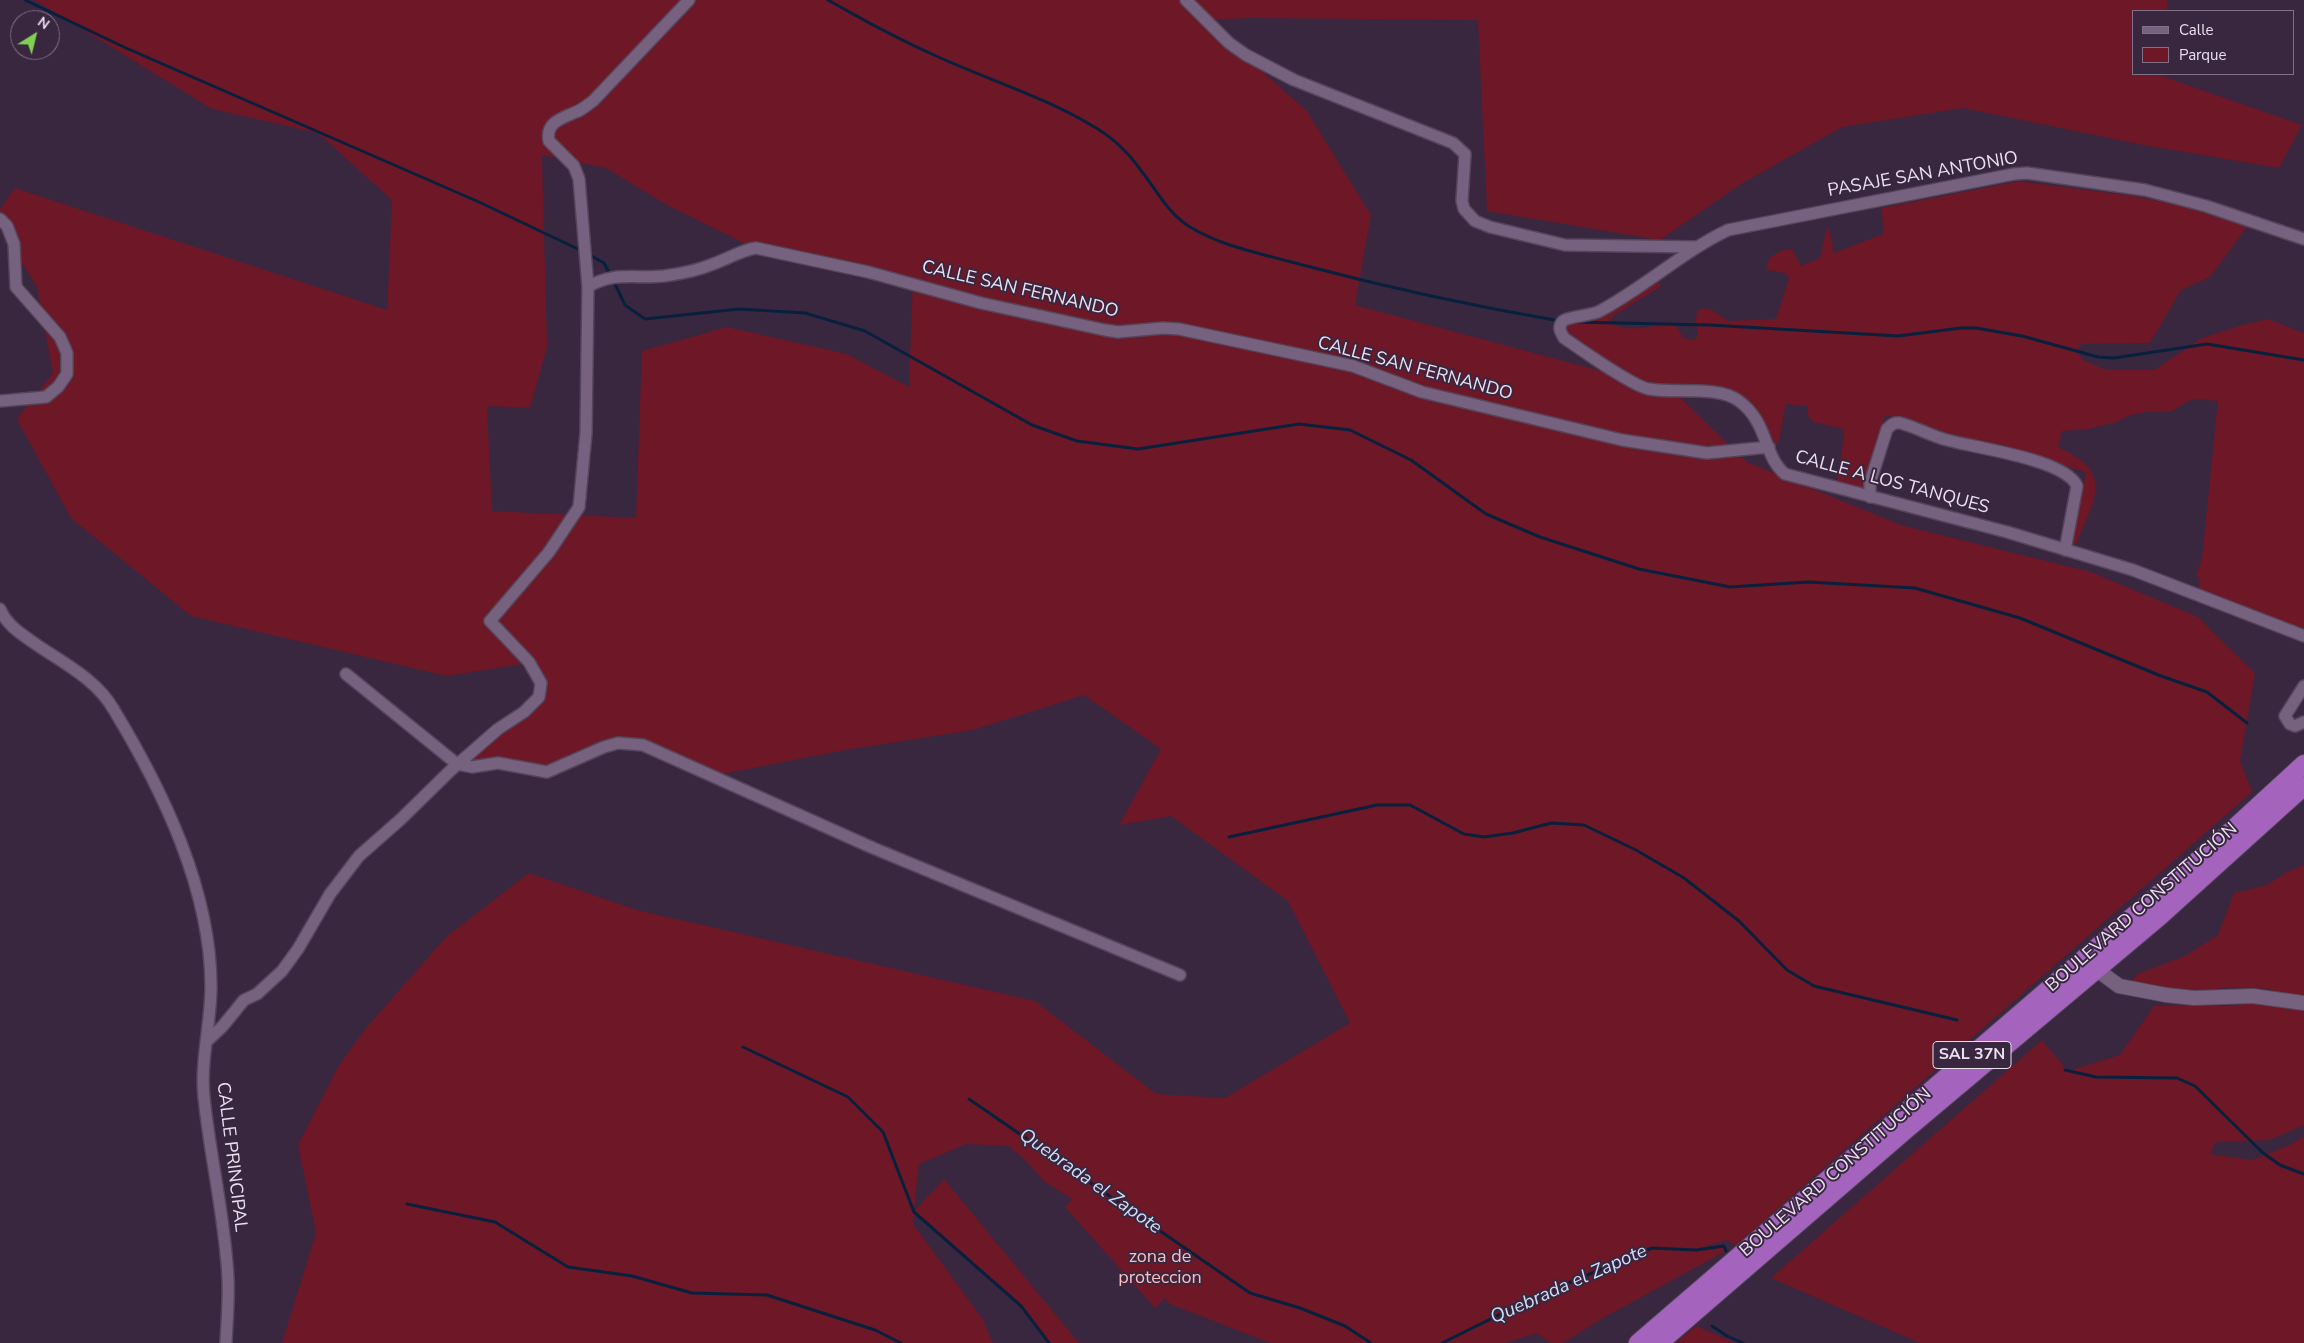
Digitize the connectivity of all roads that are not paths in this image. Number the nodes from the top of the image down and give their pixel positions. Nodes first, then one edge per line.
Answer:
1 (689, 0) edge
2 (1186, 0) edge
3 (0, 219) edge
4 (2304, 239) edge
5 (1696, 246) junction
6 (588, 287) junction
7 (0, 401) edge
8 (1769, 447) junction
9 (1870, 497) junction
10 (2066, 550) junction
11 (0, 609) edge
12 (2304, 636) edge
13 (346, 674) dead end
14 (2304, 686) edge
15 (2304, 722) edge
16 (457, 764) junction
17 (2304, 764) edge
18 (2304, 786) edge
19 (2096, 969) junction
20 (1180, 975) dead end
21 (2304, 1004) edge
22 (208, 1040) junction
23 (226, 1343) edge
24 (1638, 1343) edge
25 (1659, 1343) edge

1 - 6 street
2 - 5 street
3 - 7 street
4 - 5 street, PASAJE SAN ANTONIO
5 - 8 street, CALLE A LOS TANQUES
6 - 8 street, CALLE SAN FERNANDO
6 - 16 street
8 - 9 street, CALLE A LOS TANQUES
9 - 10 street, CALLE A LOS TANQUES
9 - 10 street
10 - 12 street, CALLE A LOS TANQUES
11 - 22 street, CALLE PRINCIPAL
13 - 16 street
14 - 15 street
16 - 20 street
16 - 22 street
17 - 24 highway, BOULEVARD CONSTITUCIÓN / SAL 37N
18 - 19 highway, BOULEVARD CONSTITUCIÓN / SAL 37N
19 - 21 street
19 - 25 highway, BOULEVARD CONSTITUCIÓN / SAL 37N
22 - 23 street, CALLE PRINCIPAL

